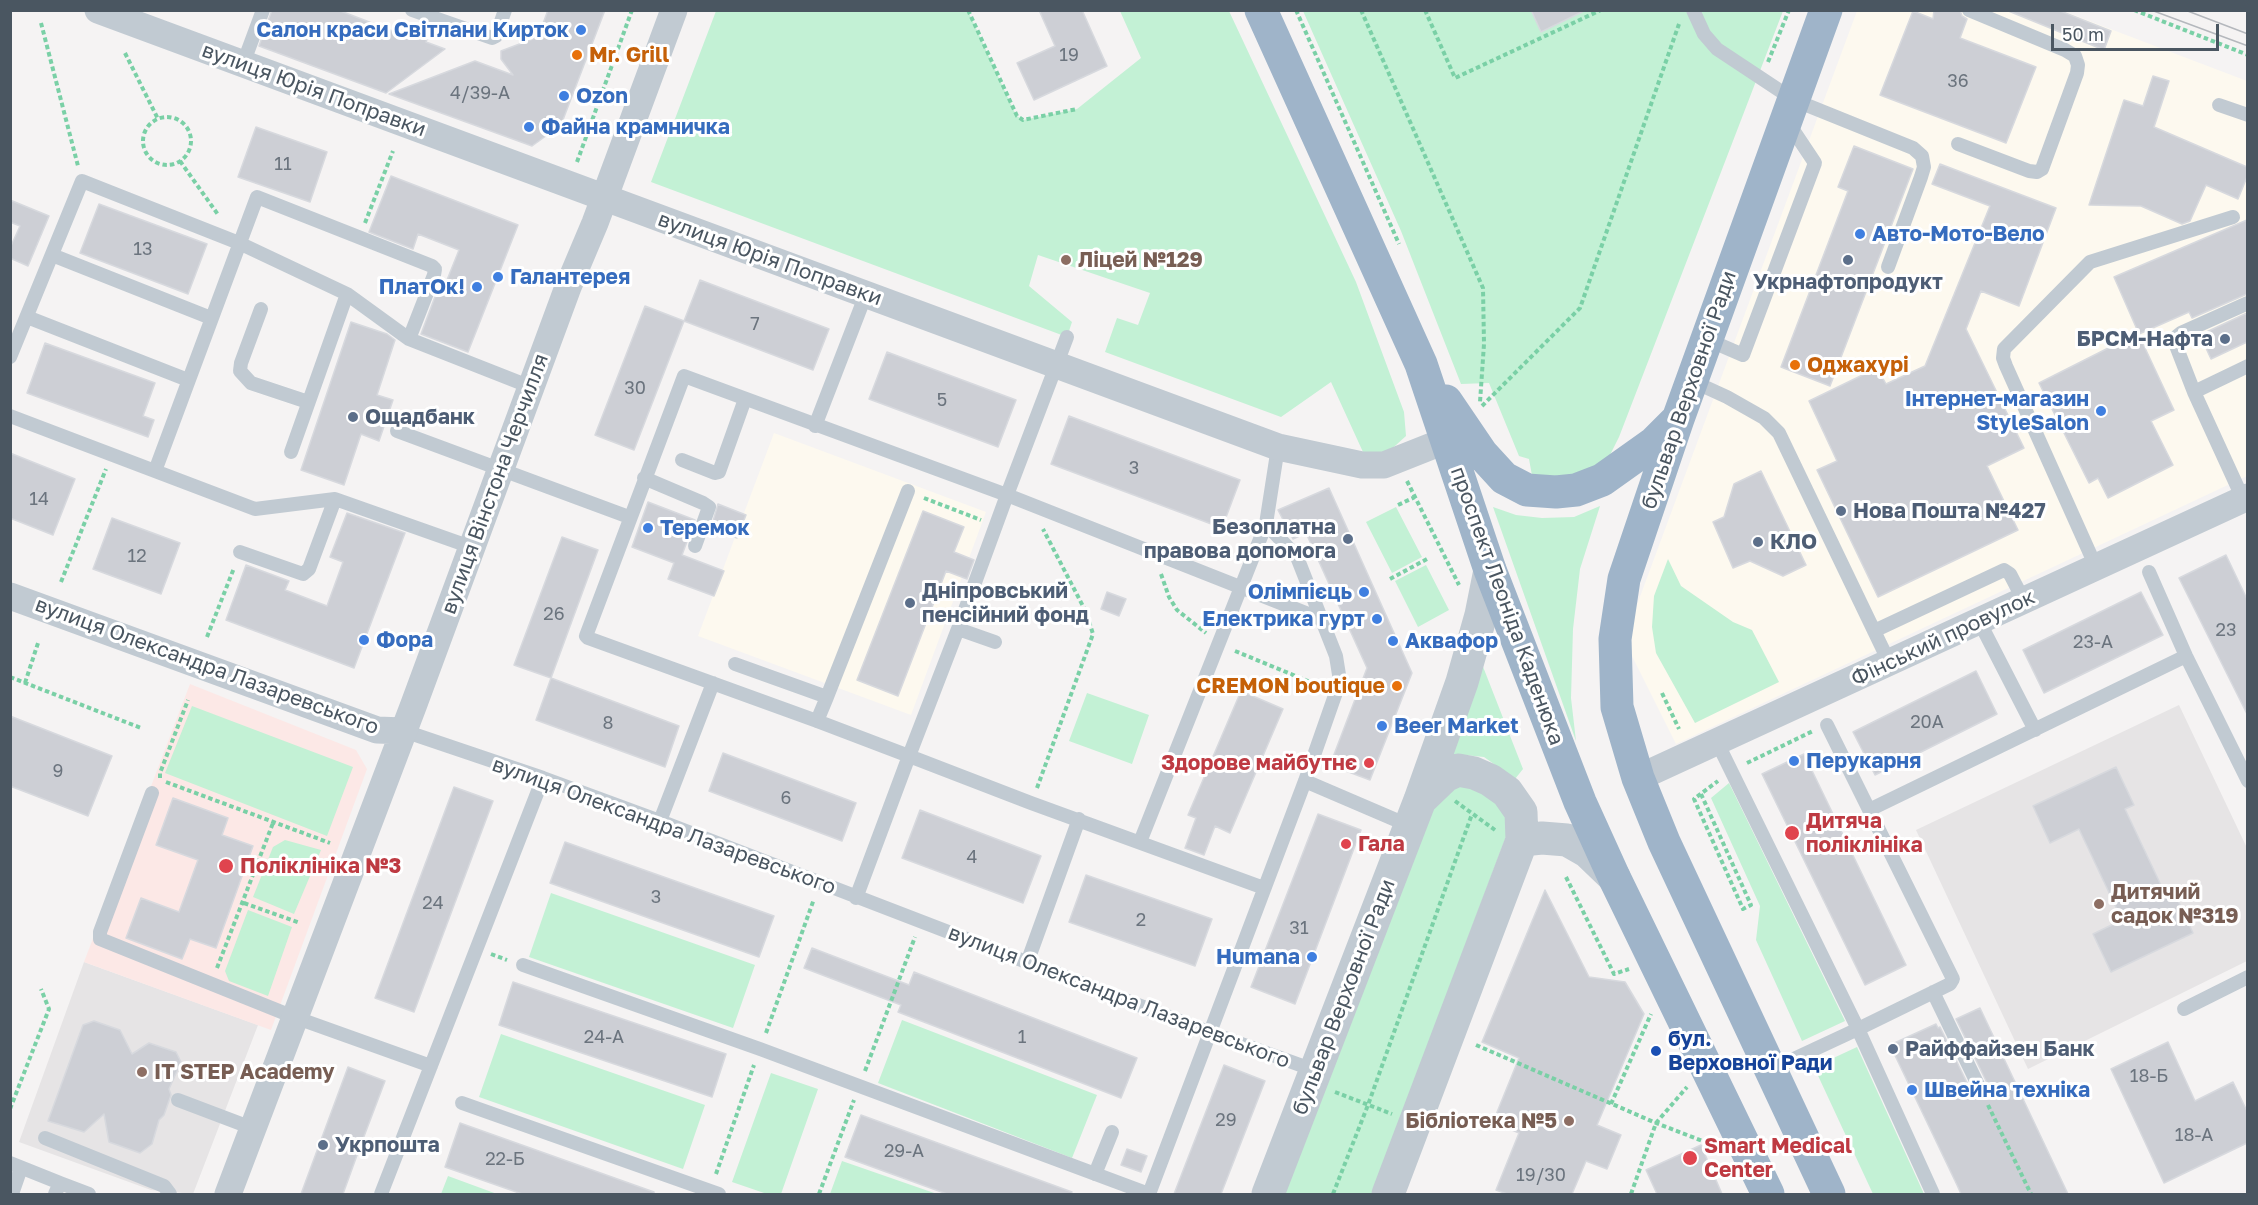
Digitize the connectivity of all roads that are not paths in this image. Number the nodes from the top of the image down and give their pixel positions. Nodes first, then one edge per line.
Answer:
1 (98, 10) edge
2 (263, 10) edge
3 (412, 10) edge
4 (506, 10) edge
5 (674, 10) edge
6 (1261, 10) edge
7 (1693, 10) edge
8 (1826, 10) edge
9 (1969, 10) edge
10 (243, 64) junction
11 (2219, 105) dead end
12 (1790, 110) junction
13 (2247, 115) edge
14 (1958, 144) dead end
15 (604, 197) junction
16 (2233, 216) dead end
17 (239, 243) junction
18 (52, 255) junction
19 (1888, 267) dead end
20 (347, 294) junction
21 (866, 294) junction
22 (2247, 303) edge
23 (261, 309) dead end
24 (27, 317) junction
25 (211, 318) junction
26 (1067, 337) dead end
27 (409, 339) junction
28 (10, 357) edge
29 (1057, 364) junction
30 (1421, 364) junction
31 (2247, 366) edge
32 (188, 380) junction
33 (1692, 381) junction
34 (531, 387) junction
35 (2194, 392) junction
36 (745, 399) junction
37 (308, 402) junction
38 (10, 416) edge
39 (1678, 419) junction
40 (815, 426) junction
41 (397, 431) dead end
42 (1447, 440) junction
43 (1278, 447) junction
44 (291, 452) dead end
45 (682, 460) dead end
46 (500, 469) junction
47 (155, 471) junction
48 (644, 478) junction
49 (908, 491) road end
50 (1007, 495) junction
51 (335, 499) junction
52 (2246, 502) edge
53 (629, 518) junction
54 (1266, 524) junction
55 (695, 546) dead end
56 (471, 547) junction
57 (240, 552) road end
58 (2096, 567) junction
59 (1490, 570) junction
60 (2149, 572) dead end
61 (1242, 587) junction
62 (10, 596) edge
63 (2024, 600) junction
64 (1321, 619) junction
65 (1979, 621) junction
66 (957, 628) junction
67 (1874, 632) junction
68 (995, 642) dead end
69 (2186, 656) junction
70 (1889, 662) junction
71 (735, 664) dead end
72 (713, 683) junction
73 (826, 697) junction
74 (817, 721) junction
75 (1827, 725) road end
76 (2035, 730) junction
77 (404, 731) junction
78 (1717, 742) junction
79 (909, 756) junction
80 (543, 778) junction
81 (1638, 778) junction
82 (1305, 781) junction
83 (2247, 781) edge
84 (152, 794) dead end
85 (1869, 810) junction
86 (1415, 813) junction
87 (1078, 819) junction
88 (660, 821) junction
89 (1522, 840) junction
90 (1140, 842) junction
91 (1614, 877) junction
92 (1264, 888) junction
93 (856, 898) junction
94 (1027, 963) junction
95 (523, 965) road end
96 (2247, 977) edge
97 (1933, 992) junction
98 (2184, 1010) dead end
99 (294, 1017) junction
100 (1858, 1029) junction
101 (1211, 1033) junction
102 (431, 1066) junction
103 (1770, 1070) junction
104 (1312, 1076) junction
105 (1981, 1091) road end
106 (178, 1100) dead end
107 (462, 1103) dead end
108 (252, 1128) junction
109 (1112, 1132) dead end
110 (45, 1138) dead end
111 (16, 1165) edge
112 (1095, 1174) junction
113 (57, 1189) edge
114 (12, 1194) edge
115 (89, 1194) edge
116 (170, 1194) edge
117 (228, 1194) edge
118 (381, 1194) edge
119 (719, 1194) edge
120 (1149, 1194) edge
121 (1268, 1194) edge
122 (1388, 1194) edge
123 (1766, 1194) edge
124 (1828, 1194) edge
125 (1933, 1194) edge

1 - 10 street, вулиця Юрія Поправки
2 - 10 lane
3 - 4 lane
5 - 15 street, вулиця Вінстона Черчилля
6 - 30 highway, проспект Леоніда Каденюка
7 - 12 lane
8 - 12 highway, бульвар Верховної Ради
9 - 14 lane
10 - 15 street, вулиця Юрія Поправки
11 - 13 lane
12 - 19 lane
12 - 33 highway, бульвар Верховної Ради
15 - 21 street, вулиця Юрія Поправки
15 - 34 street, вулиця Вінстона Черчилля
16 - 58 lane
17 - 18 lane
17 - 20 lane
17 - 25 lane
17 - 27 lane
18 - 24 lane
18 - 25 lane
20 - 27 lane
20 - 37 lane
21 - 29 street, вулиця Юрія Поправки
21 - 40 lane
22 - 35 lane
23 - 37 lane
24 - 28 lane
24 - 32 lane
25 - 32 lane
26 - 29 lane
27 - 34 lane
29 - 43 street, вулиця Юрія Поправки
29 - 50 lane
30 - 39 highway
30 - 42 highway, проспект Леоніда Каденюка
31 - 35 lane
32 - 47 lane
33 - 39 highway, бульвар Верховної Ради
33 - 67 lane
34 - 46 street, вулиця Вінстона Черчилля
35 - 52 lane
36 - 40 lane
36 - 45 lane
36 - 48 lane
37 - 44 lane
38 - 47 lane
39 - 81 highway, бульвар Верховної Ради
40 - 50 lane
41 - 46 lane
42 - 43 street, вулиця Юрія Поправки
42 - 59 highway, проспект Леоніда Каденюка
43 - 54 lane
46 - 53 lane
46 - 56 street, вулиця Вінстона Черчилля
47 - 51 lane
48 - 53 lane
48 - 55 lane
49 - 73 lane
50 - 61 lane
50 - 66 lane
51 - 56 lane
51 - 57 lane
52 - 58 street, Фінський провулок
53 - 72 lane
54 - 61 lane
54 - 64 lane
56 - 77 street, вулиця Вінстона Черчилля
58 - 63 street, Фінський провулок
59 - 86 street, бульвар Верховної Ради
59 - 91 highway, проспект Леоніда Каденюка
60 - 69 lane
61 - 64 lane
61 - 90 lane
62 - 77 street, вулиця Олександра Лазаревського
63 - 65 street, Фінський провулок
63 - 67 lane
64 - 82 lane
65 - 70 street, Фінський провулок
65 - 76 lane
66 - 68 lane
66 - 79 lane
67 - 70 lane
69 - 76 lane
69 - 83 lane
70 - 78 street, Фінський провулок
71 - 73 lane
72 - 74 lane
72 - 88 lane
73 - 74 lane
74 - 79 lane
75 - 85 lane
76 - 85 lane
77 - 80 lane, вулиця Олександра Лазаревського
77 - 99 street, вулиця Вінстона Черчилля
78 - 81 street, Фінський провулок
78 - 100 lane
79 - 87 lane
79 - 93 lane
80 - 88 lane, вулиця Олександра Лазаревського
80 - 102 lane
81 - 103 highway
82 - 86 lane
82 - 92 lane
84 - 99 lane
85 - 97 lane
86 - 89 street, бульвар Верховної Ради
86 - 104 street, бульвар Верховної Ради
87 - 90 lane
87 - 94 lane
88 - 93 lane, вулиця Олександра Лазаревського
89 - 91 street
89 - 122 street, бульвар Верховної Ради
90 - 92 lane
91 - 123 highway, проспект Леоніда Каденюка
92 - 101 lane
93 - 94 lane, вулиця Олександра Лазаревського
94 - 101 lane, вулиця Олександра Лазаревського
95 - 112 lane
96 - 98 lane
97 - 100 lane
97 - 105 lane
99 - 102 lane
99 - 108 street, вулиця Вінстона Черчилля
100 - 103 lane
100 - 125 lane
101 - 104 lane, вулиця Олександра Лазаревського
101 - 120 lane
102 - 118 lane
103 - 124 highway
104 - 121 street, бульвар Верховної Ради
106 - 108 lane
107 - 119 lane
108 - 117 street, вулиця Вінстона Черчилля
109 - 112 lane
110 - 116 lane
111 - 113 lane
111 - 114 lane
112 - 120 lane
113 - 115 lane

